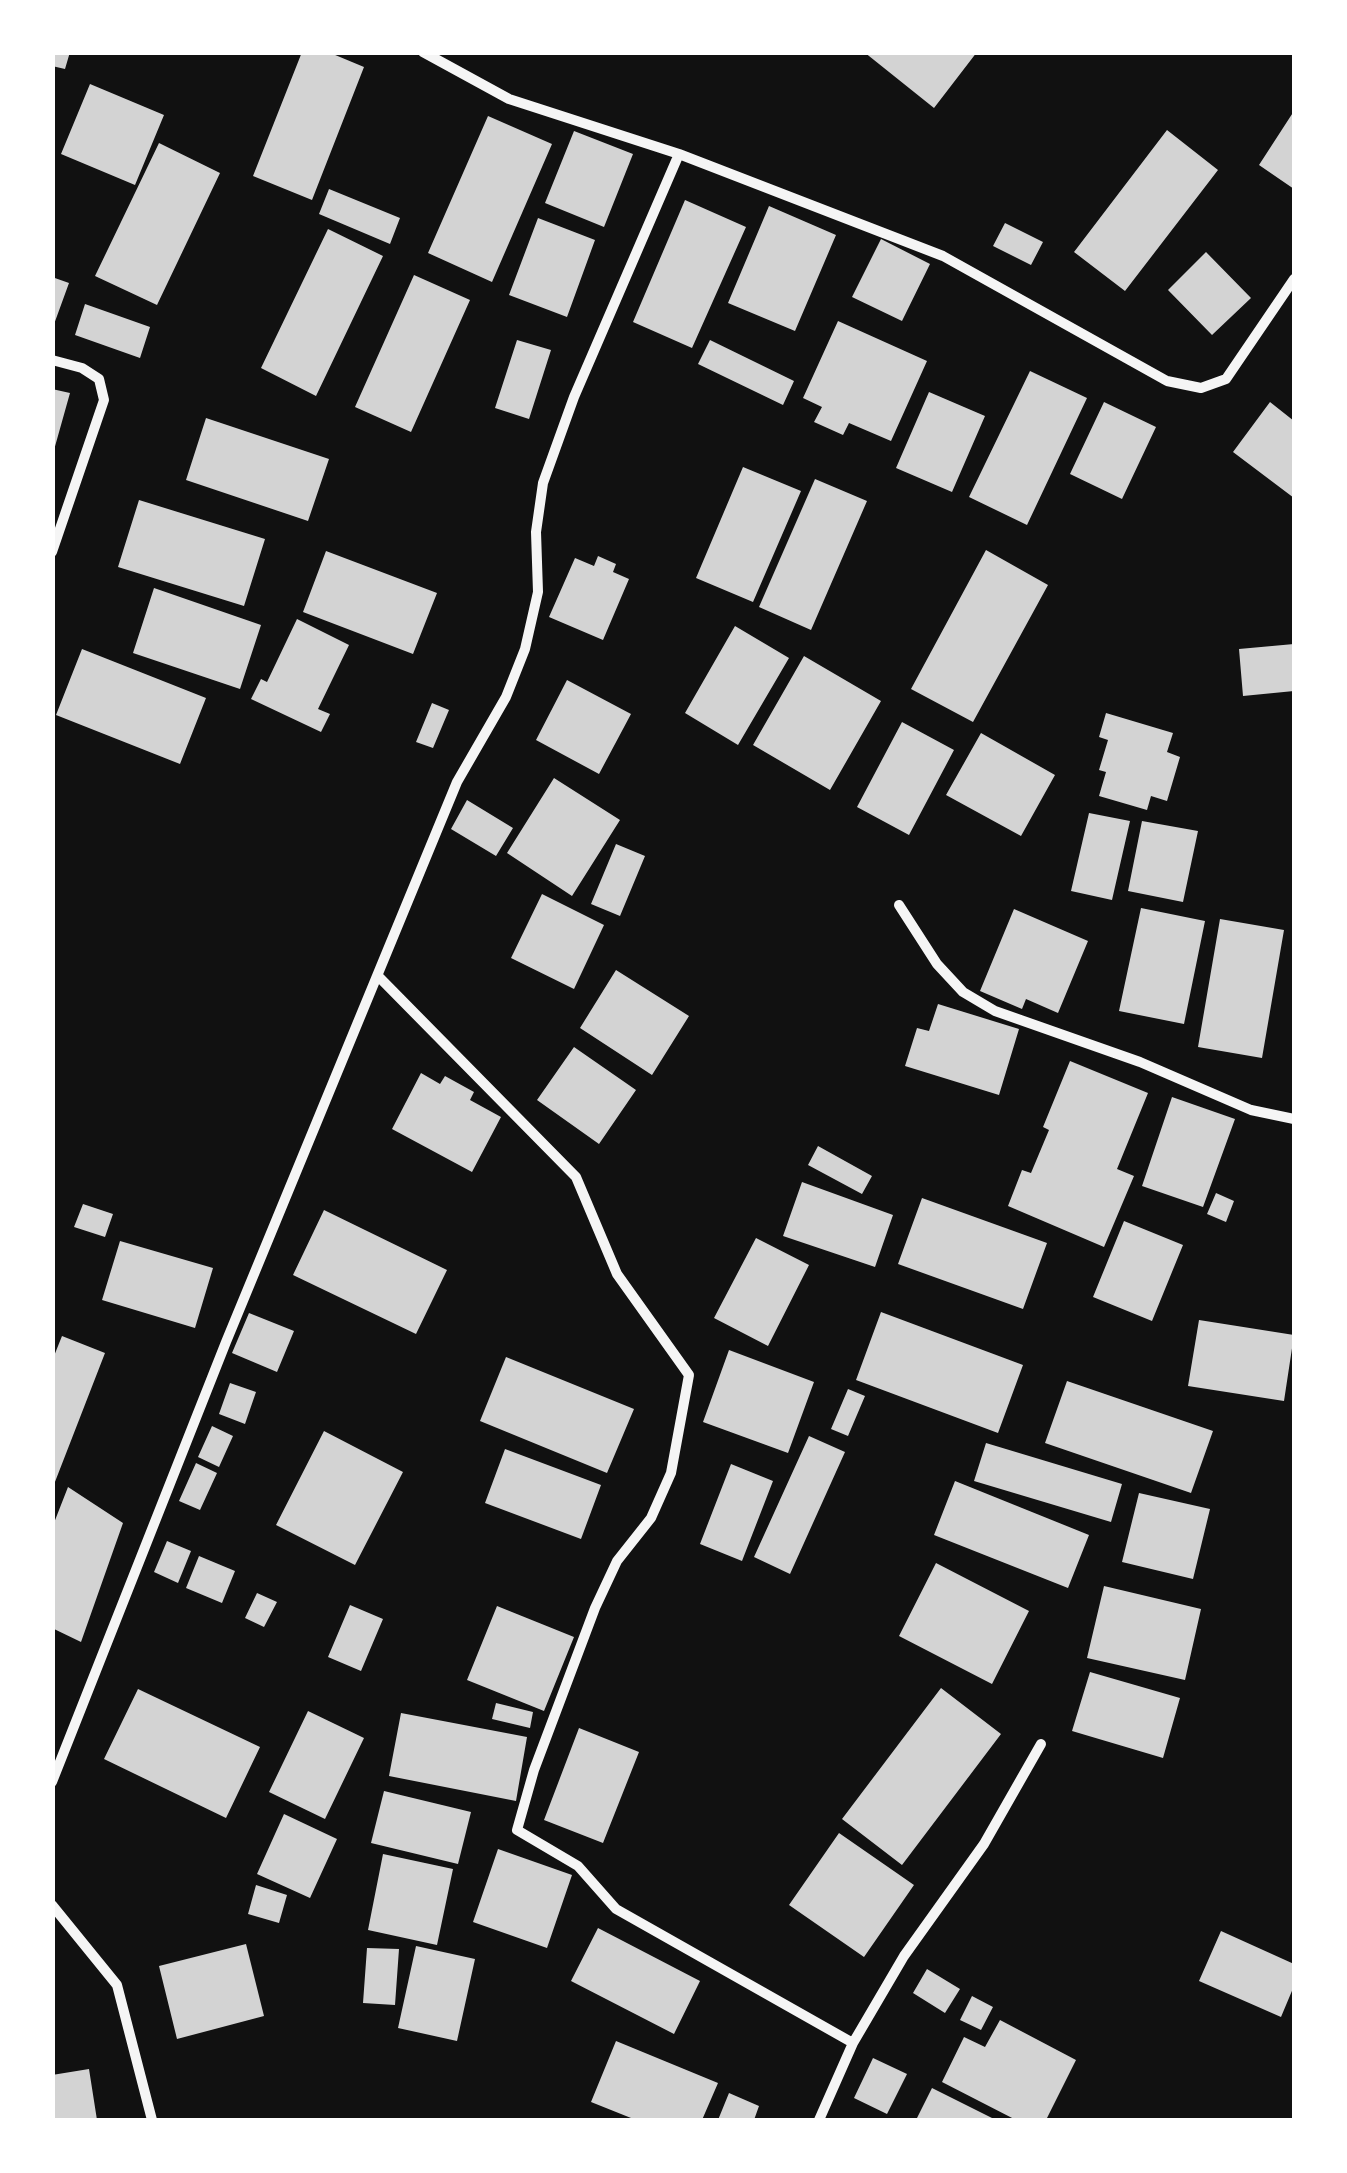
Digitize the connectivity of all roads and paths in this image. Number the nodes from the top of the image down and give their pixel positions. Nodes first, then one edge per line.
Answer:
1 (423, 52) edge
2 (679, 154) junction
3 (1294, 279) edge
4 (52, 360) edge
5 (52, 552) edge
6 (899, 905) dead end
7 (378, 976) junction
8 (1294, 1120) edge
9 (1041, 1744) dead end
10 (52, 1782) edge
11 (52, 1905) edge
12 (852, 2043) junction
13 (152, 2120) edge
14 (818, 2120) edge

1 - 2 street
2 - 3 street
2 - 7 street
4 - 5 street
6 - 8 street
7 - 10 street
7 - 12 street
9 - 12 street
11 - 13 street
12 - 14 street

